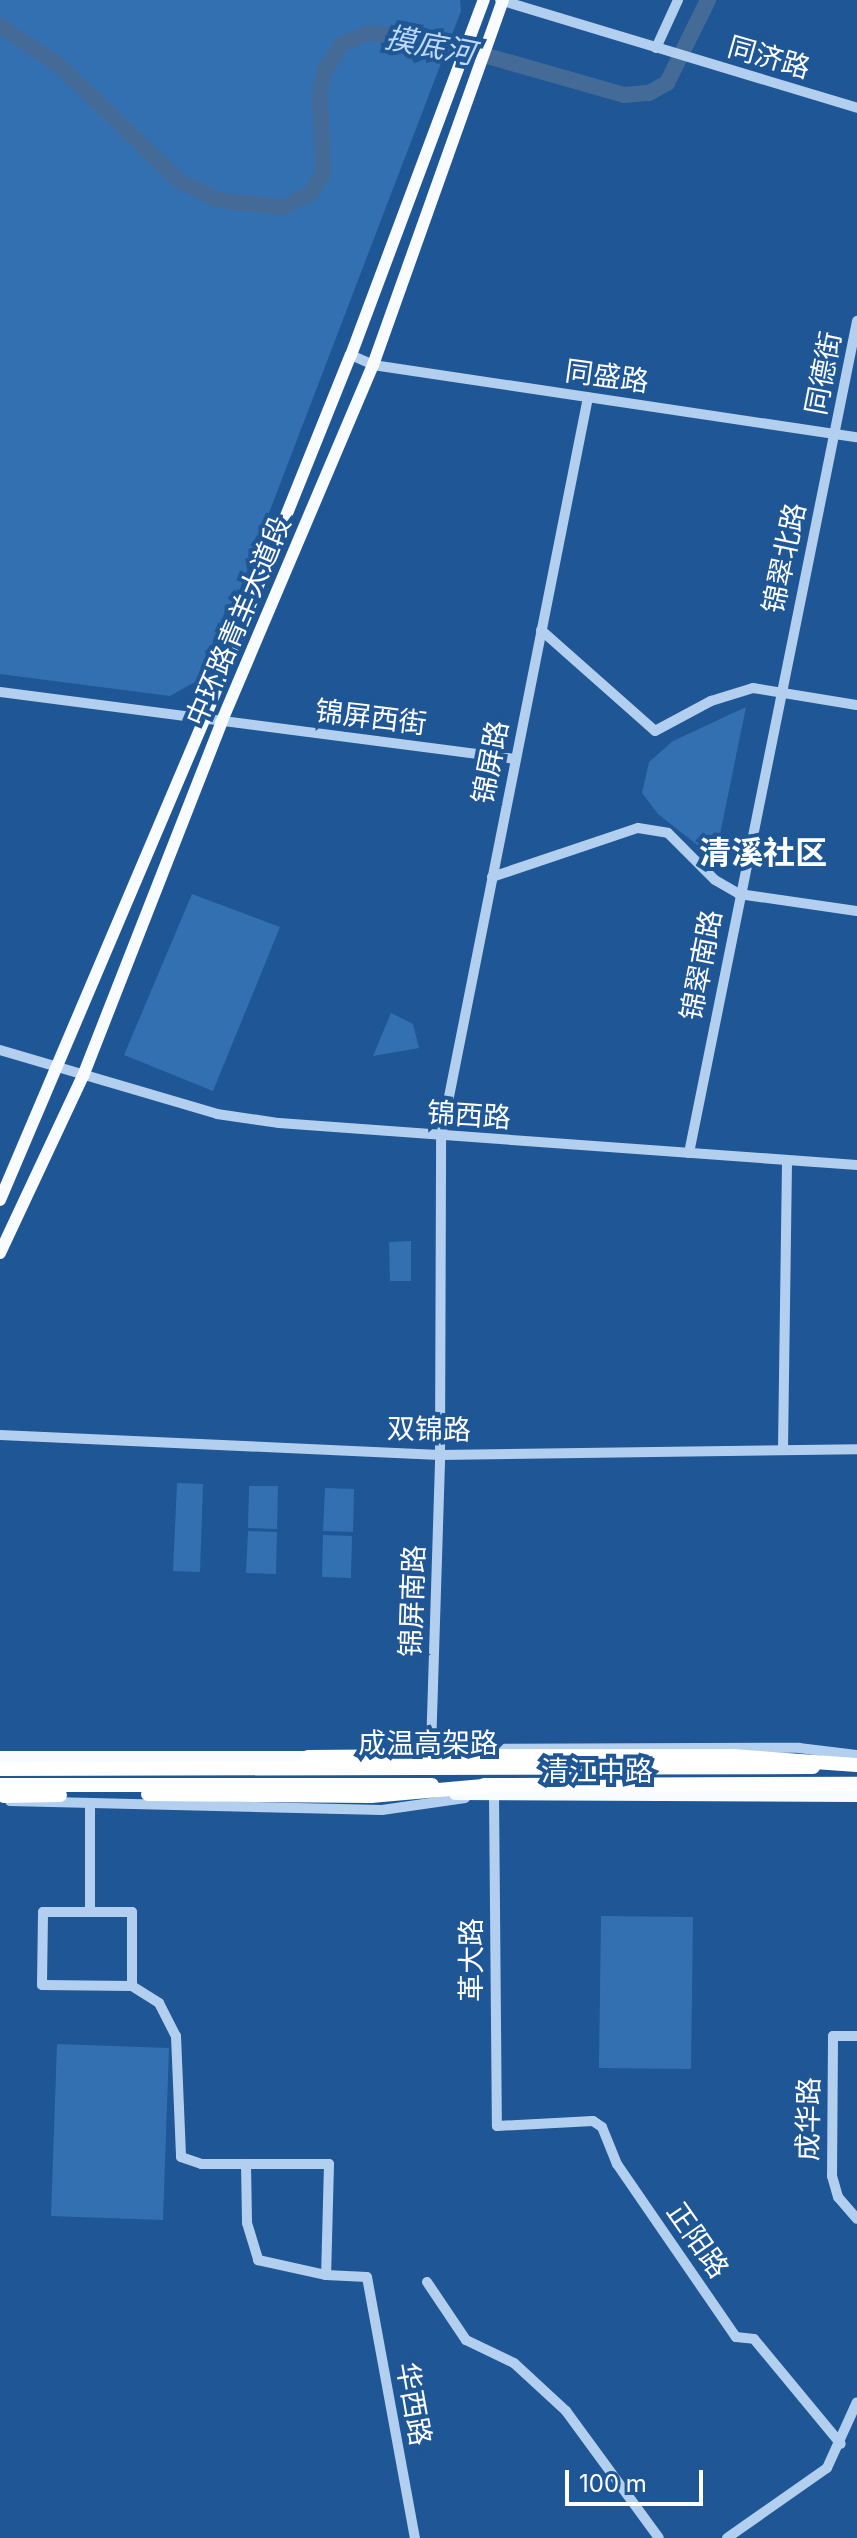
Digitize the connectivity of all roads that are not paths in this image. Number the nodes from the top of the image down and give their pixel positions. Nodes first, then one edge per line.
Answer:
1 (484, 0) edge
2 (502, 0) edge
3 (678, 0) edge
4 (656, 48) junction
5 (857, 108) edge
6 (857, 321) edge
7 (351, 355) junction
8 (373, 365) junction
9 (588, 397) junction
10 (835, 434) junction
11 (857, 437) edge
12 (541, 630) junction
13 (0, 692) edge
14 (781, 693) junction
15 (857, 705) edge
16 (204, 720) junction
17 (221, 723) junction
18 (515, 759) junction
19 (492, 877) junction
20 (739, 894) junction
21 (857, 911) edge
22 (0, 1050) edge
23 (56, 1068) junction
24 (83, 1076) junction
25 (441, 1137) junction
26 (689, 1153) junction
27 (787, 1160) junction
28 (857, 1165) edge
29 (0, 1200) edge
30 (0, 1253) edge
31 (0, 1435) edge
32 (783, 1449) junction
33 (857, 1449) edge
34 (440, 1455) junction
35 (429, 1752) junction
36 (857, 1755) edge
37 (0, 1757) edge
38 (308, 1757) junction
39 (857, 1765) edge
40 (0, 1769) edge
41 (857, 1784) edge
42 (493, 1791) junction
43 (1, 1794) edge
44 (857, 1796) edge
45 (90, 1806) junction
46 (90, 1912) junction
47 (132, 1986) junction
48 (857, 2036) edge
49 (497, 2126) joint
50 (246, 2164) junction
51 (857, 2219) edge
52 (326, 2275) junction
53 (427, 2282) dead end
54 (857, 2402) edge
55 (841, 2444) junction
56 (415, 2538) edge
57 (659, 2538) edge
58 (727, 2538) edge

1 - 7 main road, 中环路青羊大道段
2 - 4 street
2 - 8 main road, 中环路青羊大道段
3 - 4 street
4 - 5 street, 同济路
6 - 10 street, 同德街
7 - 8 street, 同盛路
7 - 16 main road, 中环路青羊大道段
8 - 9 street, 同盛路
8 - 17 main road, 中环路青羊大道段
9 - 10 street, 同盛路
9 - 12 street, 锦屏路
10 - 11 street, 同盛路
10 - 14 street, 锦翠北路
12 - 14 street
12 - 18 street, 锦屏路
13 - 16 street, 锦屏西街
14 - 15 street
14 - 20 street, 锦翠南路
16 - 17 street, 锦屏西街
16 - 23 main road, 中环路青羊大道段
17 - 18 street, 锦屏西街
17 - 24 main road, 中环路青羊大道段
18 - 19 street, 锦屏路
19 - 20 street
19 - 25 street, 锦屏路
20 - 21 street
20 - 26 street, 锦翠南路
22 - 23 street, 锦西路
23 - 24 street, 锦西路
23 - 29 main road, 中环路青羊大道段
24 - 25 street, 锦西路
24 - 30 main road, 中环路青羊大道段
25 - 26 street, 锦西路
25 - 34 street, 锦屏南路
26 - 27 street, 锦西路
27 - 28 street, 锦西路
27 - 32 street
31 - 34 street, 双锦路
32 - 33 street, 双锦路
32 - 34 street, 双锦路
34 - 35 street, 锦屏南路
35 - 36 street, 清江中路
35 - 38 highway
35 - 39 highway, bridge
37 - 38 main road, 清江中路
38 - 39 main road, 清江中路
39 - 40 highway, 成温高架路, bridge
41 - 42 highway, 成温高架路
42 - 43 highway, 成温高架路, bridge
42 - 43 highway, bridge
42 - 44 main road, 清江中路
42 - 45 street
42 - 49 street, 革大路
43 - 45 street
45 - 46 street
46 - 47 street
46 - 47 street
47 - 50 street
48 - 51 street, 成华路
49 - 55 street, 正阳路
50 - 52 street
50 - 52 street
52 - 56 street, 华西路
53 - 57 street
54 - 55 street
55 - 58 street

